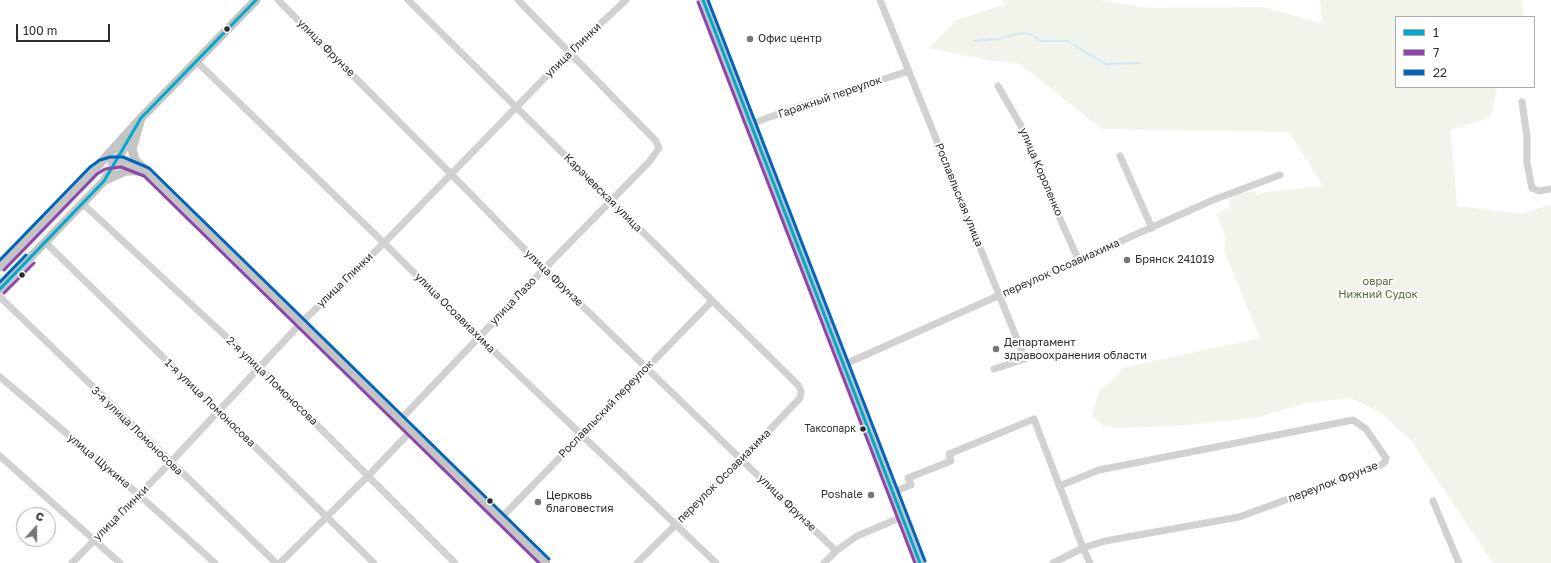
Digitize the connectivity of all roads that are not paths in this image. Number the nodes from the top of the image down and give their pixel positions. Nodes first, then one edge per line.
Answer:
1 (256, 0) edge
2 (278, 0) edge
3 (408, 0) edge
4 (518, 0) edge
5 (624, 0) edge
6 (703, 0) edge
7 (880, 0) edge
8 (569, 53) junction
9 (196, 61) junction
10 (909, 71) junction
11 (998, 86) dead end
12 (1522, 102) dead end
13 (516, 107) junction
14 (141, 118) junction
15 (751, 124) junction
16 (1120, 156) dead end
17 (116, 162) junction
18 (94, 170) junction
19 (147, 172) junction
20 (452, 174) junction
21 (1280, 175) dead end
22 (104, 181) junction
23 (1551, 189) edge
24 (610, 200) junction
25 (83, 204) junction
26 (1152, 228) junction
27 (46, 243) junction
28 (384, 243) junction
29 (1079, 260) junction
30 (0, 267) edge
31 (544, 269) junction
32 (0, 289) edge
33 (1000, 296) junction
34 (0, 297) edge
35 (712, 301) junction
36 (301, 323) junction
37 (479, 337) junction
38 (843, 365) junction
39 (647, 367) junction
40 (260, 368) junction
41 (994, 369) dead end
42 (0, 377) edge
43 (798, 384) joint
44 (219, 412) junction
45 (400, 420) junction
46 (411, 431) junction
47 (582, 435) junction
48 (0, 456) edge
49 (742, 459) junction
50 (170, 463) junction
51 (368, 476) junction
52 (1059, 486) junction
53 (893, 492) junction
54 (139, 495) junction
55 (1433, 501) dead end
56 (327, 517) junction
57 (902, 517) junction
58 (501, 518) junction
59 (675, 525) junction
60 (94, 539) junction
61 (1083, 548) junction
62 (836, 551) junction
63 (540, 561) edge
64 (72, 563) edge
65 (120, 563) edge
66 (215, 563) edge
67 (276, 563) edge
68 (280, 563) edge
69 (374, 563) edge
70 (455, 563) edge
71 (637, 563) edge
72 (716, 563) edge
73 (824, 563) edge
74 (920, 563) edge
75 (1053, 563) edge
76 (1090, 563) edge
77 (1459, 563) edge

1 - 9 main road
2 - 20 street, улица Фрунзе
3 - 13 street, Карачевская улица
4 - 8 street
5 - 8 street, улица Глинки
6 - 15 main road
7 - 10 street, Рославльская улица
8 - 13 street, улица Глинки
8 - 24 street, улица Лазо
9 - 14 main road
9 - 28 street, улица Осоавиахима
10 - 15 street, Гаражный переулок
10 - 33 street, Рославльская улица
11 - 29 street, улица Короленко
12 - 23 street
13 - 20 street, улица Глинки
13 - 24 street, Карачевская улица
14 - 17 main road
14 - 18 main road
14 - 19 main road
15 - 38 main road
16 - 26 street
17 - 18 main road
17 - 19 main road
17 - 22 main road
18 - 30 main road
19 - 22 main road
19 - 36 main road
20 - 28 street, улица Глинки
20 - 31 street, улица Фрунзе
21 - 26 street, переулок Осоавиахима
22 - 25 main road
24 - 31 street, улица Лазо
24 - 35 street, Карачевская улица
25 - 27 main road
25 - 40 street, 2-я улица Ломоносова
26 - 29 street, переулок Осоавиахима
27 - 32 main road
27 - 44 street, 1-я улица Ломоносова
28 - 36 street, улица Глинки
28 - 37 street, улица Осоавиахима
29 - 33 street, переулок Осоавиахима
31 - 37 street, улица Лазо
31 - 39 street, улица Фрунзе
33 - 38 street, переулок Осоавиахима
33 - 41 street, Рославльская улица
34 - 50 street, 3-я улица Ломоносова
35 - 39 street, Рославльский переулок
35 - 43 street, Карачевская улица
36 - 40 street, улица Глинки
36 - 45 main road
37 - 45 street, улица Лазо
37 - 47 street, улица Осоавиахима
38 - 53 main road
39 - 47 street, Рославльский переулок
39 - 49 street, улица Фрунзе
40 - 44 street, улица Глинки
40 - 51 street, 2-я улица Ломоносова
42 - 54 street, улица Щукина
43 - 49 street, переулок Осоавиахима
44 - 50 street, улица Глинки
44 - 56 street, 1-я улица Ломоносова
45 - 46 main road
46 - 51 street
46 - 58 main road
47 - 58 street, Рославльский переулок
47 - 59 street, улица Осоавиахима
48 - 60 street
49 - 59 street, переулок Осоавиахима
49 - 62 street, улица Фрунзе
50 - 54 street, улица Глинки
50 - 67 street, 3-я улица Ломоносова
51 - 56 street
51 - 70 street, 2-я улица Ломоносова
52 - 53 street
52 - 61 street
52 - 61 street, переулок Фрунзе
53 - 57 main road
54 - 60 street, улица Глинки
54 - 66 street, улица Щукина
55 - 77 street
56 - 68 street
56 - 69 street, 1-я улица Ломоносова
57 - 62 street
57 - 74 main road
58 - 63 main road
59 - 71 street, переулок Осоавиахима
59 - 72 street, улица Осоавиахима
60 - 64 street, улица Глинки
60 - 65 street
61 - 75 street, переулок Фрунзе
61 - 76 street
62 - 73 street

